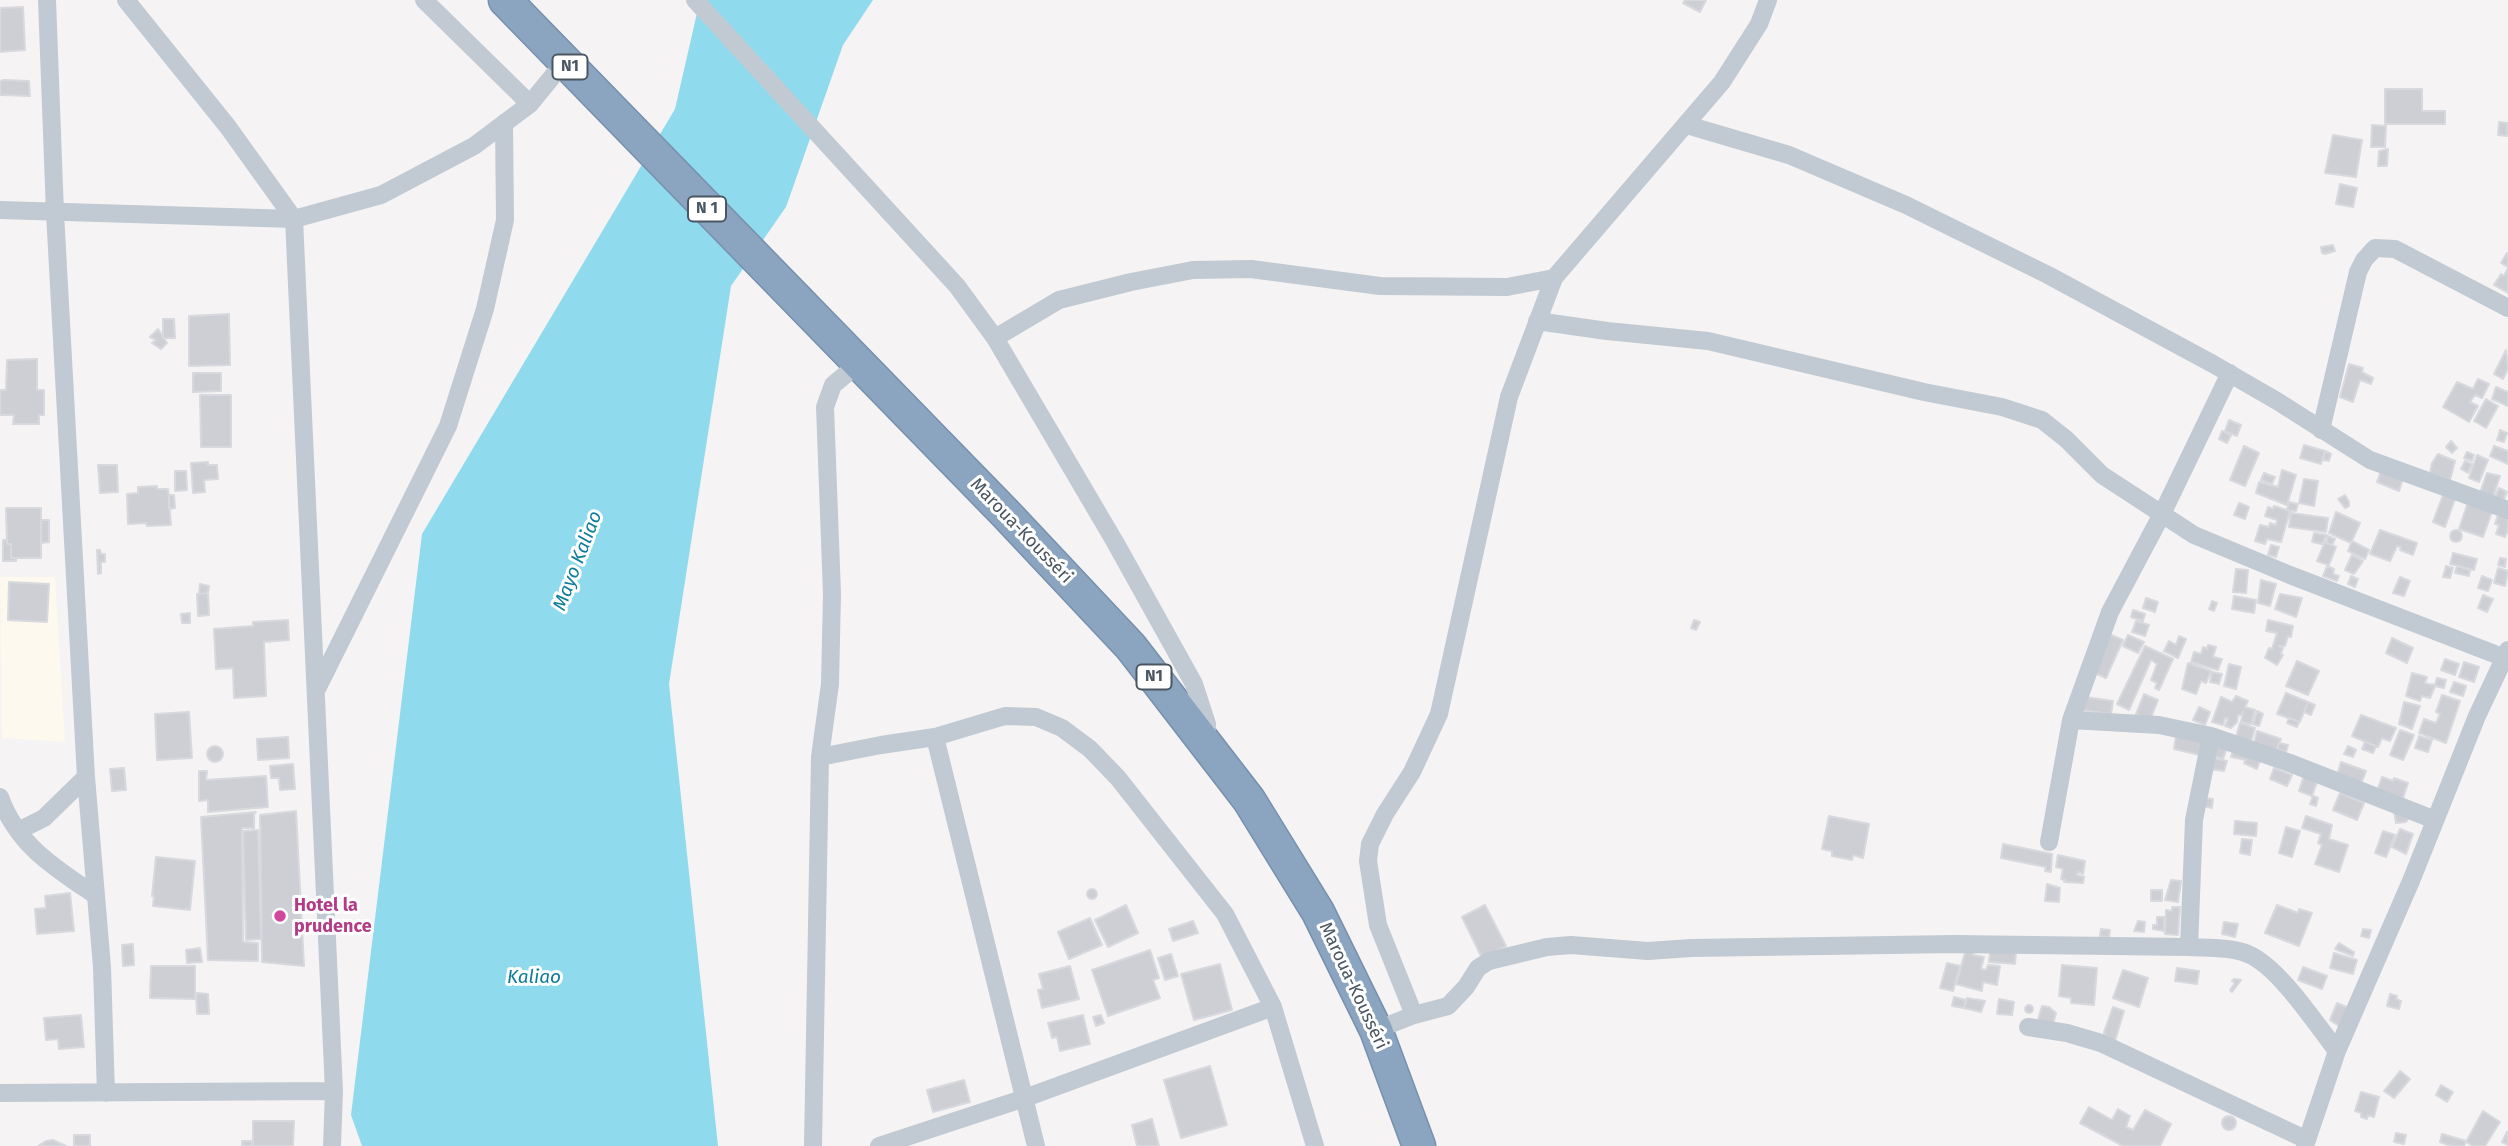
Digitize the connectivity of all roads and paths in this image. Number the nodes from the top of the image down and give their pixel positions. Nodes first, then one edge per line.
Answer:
1 (47, 0) edge
2 (126, 0) edge
3 (424, 0) edge
4 (505, 0) edge
5 (695, 0) edge
6 (1769, 0) edge
7 (565, 61) junction
8 (530, 104) junction
9 (504, 123) junction
10 (1687, 125) junction
11 (635, 134) joint
12 (0, 210) edge
13 (55, 213) junction
14 (294, 219) junction
15 (1554, 278) junction
16 (780, 283) joint
17 (2508, 308) edge
18 (1537, 321) junction
19 (995, 338) junction
20 (858, 364) junction
21 (2230, 373) junction
22 (2321, 430) junction
23 (2508, 510) edge
24 (2162, 514) junction
25 (2506, 654) edge
26 (315, 693) junction
27 (2071, 720) junction
28 (2211, 736) junction
29 (935, 737) junction
30 (1206, 745) junction
31 (820, 757) junction
32 (86, 777) junction
33 (0, 797) edge
34 (2435, 820) junction
35 (18, 831) junction
36 (2049, 842) dead end
37 (95, 895) junction
38 (2189, 947) junction
39 (1273, 1007) junction
40 (1414, 1015) junction
41 (2028, 1027) dead end
42 (1376, 1030) junction
43 (2337, 1051) junction
44 (334, 1091) junction
45 (0, 1093) edge
46 (106, 1093) junction
47 (1025, 1098) junction
48 (2306, 1143) edge
49 (332, 1146) edge
50 (813, 1146) edge
51 (879, 1146) edge
52 (1036, 1146) edge
53 (1315, 1146) edge
54 (1419, 1146) edge

1 - 13 street
2 - 14 street
3 - 8 street
4 - 7 highway, Maroua-Kousséri / N1
5 - 19 street
6 - 10 street
7 - 8 street
7 - 11 highway, Maroua-Kousséri / N1
8 - 9 street
9 - 14 street
9 - 26 street
10 - 15 street
10 - 21 street
11 - 16 highway, Maroua-Kousséri / N 1
12 - 13 street
13 - 14 street
13 - 32 street
14 - 26 street
15 - 18 street
15 - 19 street
16 - 20 highway, Maroua-Kousséri / N1
17 - 22 street
18 - 24 street
18 - 40 street
19 - 30 street
20 - 30 highway, Maroua-Kousséri / N1
20 - 31 street
21 - 22 street
21 - 24 street
22 - 23 street
24 - 25 street
24 - 27 street
25 - 34 street
26 - 44 street
27 - 28 street
27 - 36 street
28 - 34 street
28 - 38 street
29 - 31 street
29 - 39 street
29 - 47 street
30 - 42 highway, Maroua-Kousséri / N1
31 - 50 street
32 - 35 street
32 - 37 street
33 - 35 street
34 - 43 street
35 - 37 street
37 - 46 street
38 - 40 street
38 - 43 street
39 - 47 street
39 - 53 street
40 - 42 street
41 - 48 street
42 - 54 highway, Maroua-Kousséri / N1
43 - 48 street
44 - 46 street
44 - 49 street
45 - 46 street
47 - 51 street
47 - 52 street

